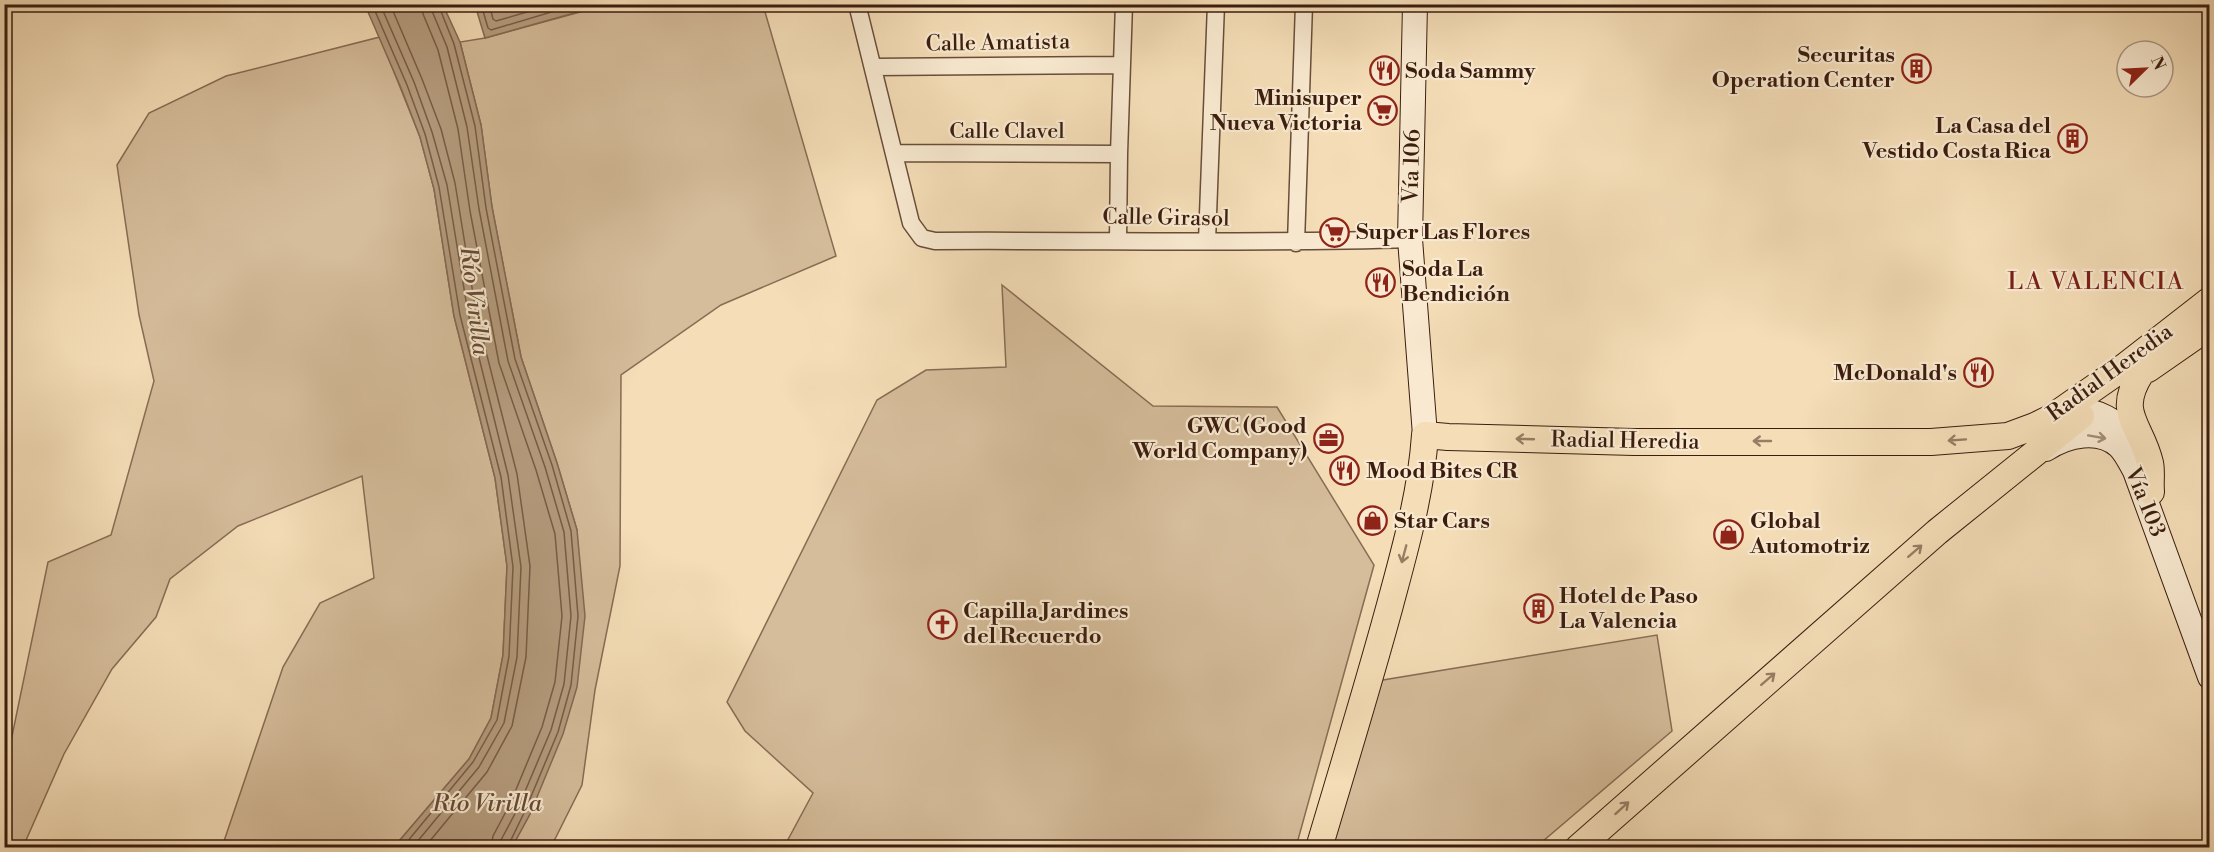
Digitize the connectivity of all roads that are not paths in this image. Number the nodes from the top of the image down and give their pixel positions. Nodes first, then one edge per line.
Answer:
1 (857, 4) edge
2 (1124, 4) edge
3 (1216, 4) edge
4 (1304, 4) edge
5 (1415, 4) edge
6 (1122, 65) junction
7 (874, 67) junction
8 (895, 153) junction
9 (1119, 154) junction
10 (1410, 239) junction
11 (1118, 240) junction
12 (1207, 241) junction
13 (1296, 243) junction
14 (2210, 300) edge
15 (2210, 326) edge
16 (2210, 340) edge
17 (2163, 358) junction
18 (2141, 373) junction
19 (2089, 410) junction
20 (2051, 418) junction
21 (1425, 435) junction
22 (1992, 438) junction
23 (2007, 475) junction
24 (2151, 492) junction
25 (1936, 532) junction
26 (2183, 571) junction
27 (2210, 627) edge
28 (2210, 634) edge
29 (2210, 677) edge
30 (1366, 688) junction
31 (1319, 848) edge
32 (1327, 848) edge
33 (1578, 848) edge

1 - 7 street
2 - 6 street
3 - 12 street
4 - 13 street
5 - 10 main road, Vía 106
6 - 7 street, Calle Amatista
6 - 9 street
7 - 8 street
8 - 9 street, Calle Clavel
8 - 11 street, Calle Girasol
9 - 11 street
10 - 13 street, Calle Girasol
10 - 21 main road, Vía 106
11 - 12 street, Calle Girasol
12 - 13 street, Calle Girasol
14 - 20 main road, Radial Heredia
15 - 17 main road, Radial Heredia
16 - 17 main road
17 - 18 main road, Radial Heredia
18 - 19 main road, Radial Heredia
18 - 24 main road
19 - 20 main road
19 - 23 main road, Radial Heredia
19 - 24 main road, Vía 103
20 - 22 main road, Radial Heredia
22 -> 21 main road, Radial Heredia
21 -> 30 main road
22 - 25 main road
23 - 25 main road, Radial Heredia
23 -> 29 main road, Vía 103
24 - 26 main road, Vía 103
33 -> 25 main road, Radial Heredia
26 - 27 main road
26 - 28 main road, Vía 103
30 - 31 main road
30 - 32 main road

